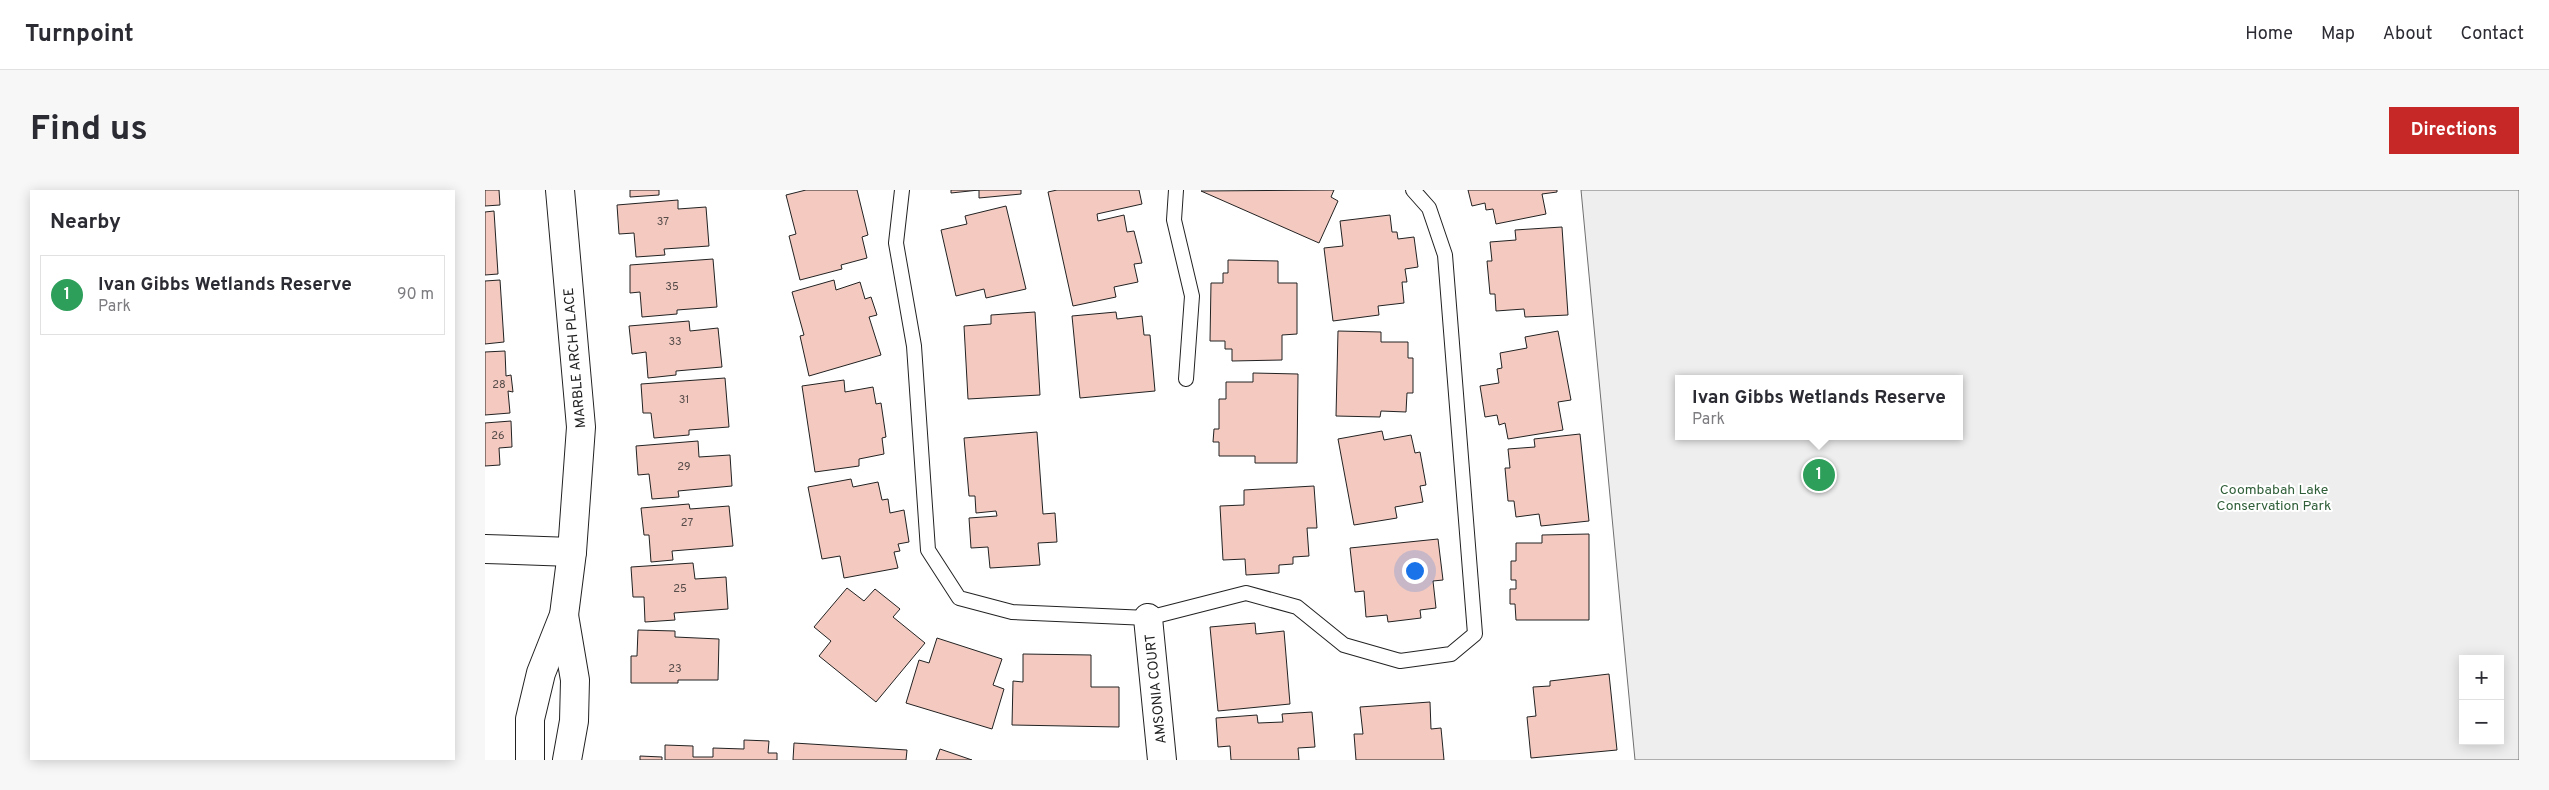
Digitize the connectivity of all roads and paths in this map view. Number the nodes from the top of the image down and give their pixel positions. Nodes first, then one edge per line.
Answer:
1 (560, 190) edge
2 (903, 190) edge
3 (1177, 190) edge
4 (1413, 190) edge
5 (1186, 379) dead end
6 (485, 548) edge
7 (572, 552) junction
8 (564, 615) junction
9 (1148, 618) junction
10 (530, 760) edge
11 (567, 760) edge
12 (1162, 760) edge

1 - 7 street, MARBLE ARCH PLACE
2 - 9 lane
3 - 5 lane
4 - 9 lane
6 - 7 street
7 - 8 street, MARBLE ARCH PLACE
8 - 10 street, MARBLE ARCH PLACE
8 - 11 street, MARBLE ARCH PLACE
9 - 12 street, AMSONIA COURT

